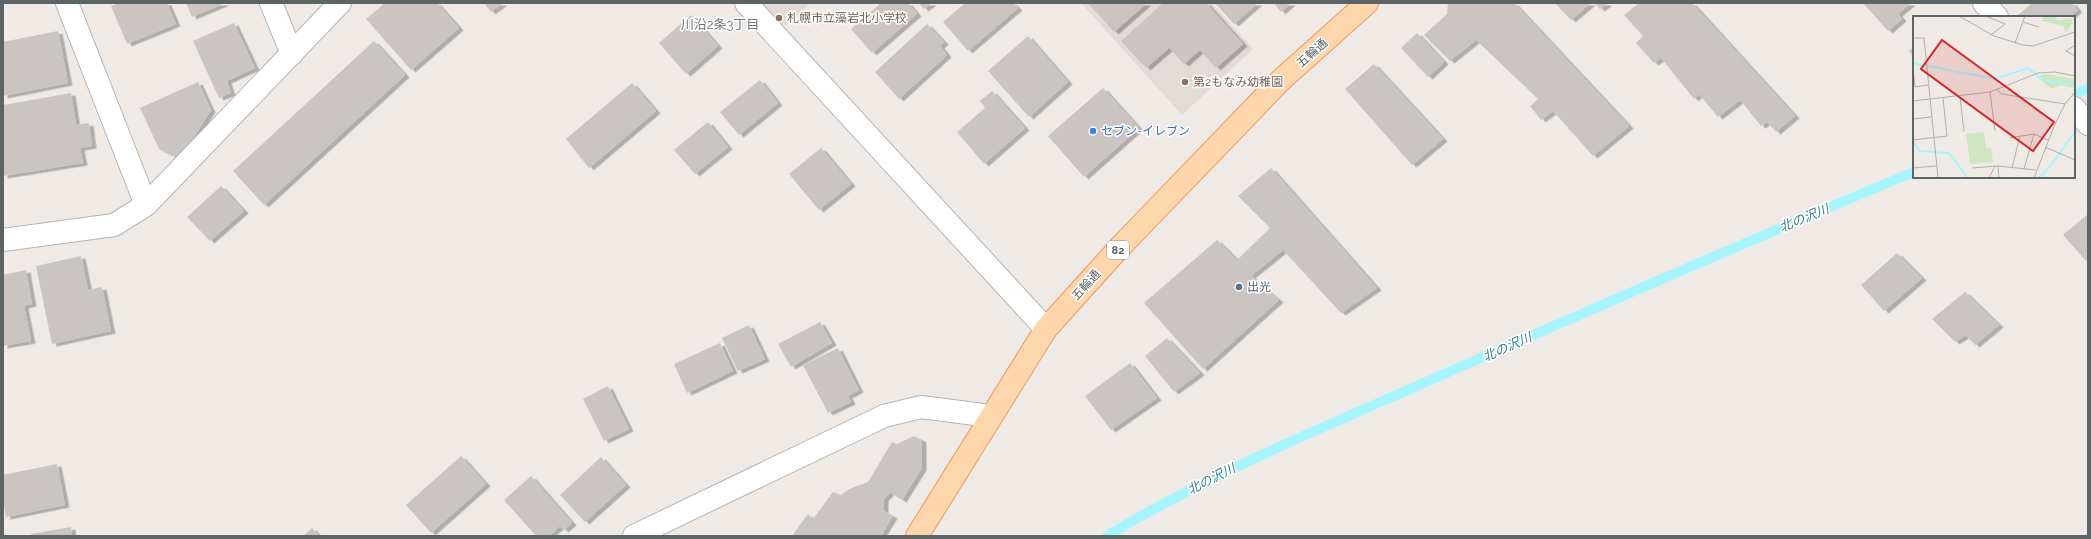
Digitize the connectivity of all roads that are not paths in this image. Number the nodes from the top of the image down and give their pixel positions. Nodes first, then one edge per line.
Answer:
1 (67, 3) edge
2 (271, 3) edge
3 (340, 3) edge
4 (746, 3) edge
5 (1367, 3) edge
6 (1984, 3) edge
7 (1995, 16) edge
8 (292, 54) junction
9 (2075, 109) edge
10 (2088, 124) edge
11 (146, 205) junction
12 (3, 240) edge
13 (1046, 329) junction
14 (991, 416) junction
15 (634, 536) edge
16 (917, 536) edge

1 - 11 street
2 - 8 street
3 - 8 street
4 - 13 street
5 - 13 main road, 五輪通 / 82
6 - 7 street
8 - 11 street
9 - 10 street
11 - 12 street
13 - 14 main road, 五輪通 / 82
14 - 15 street
14 - 16 main road, 五輪通 / 82

